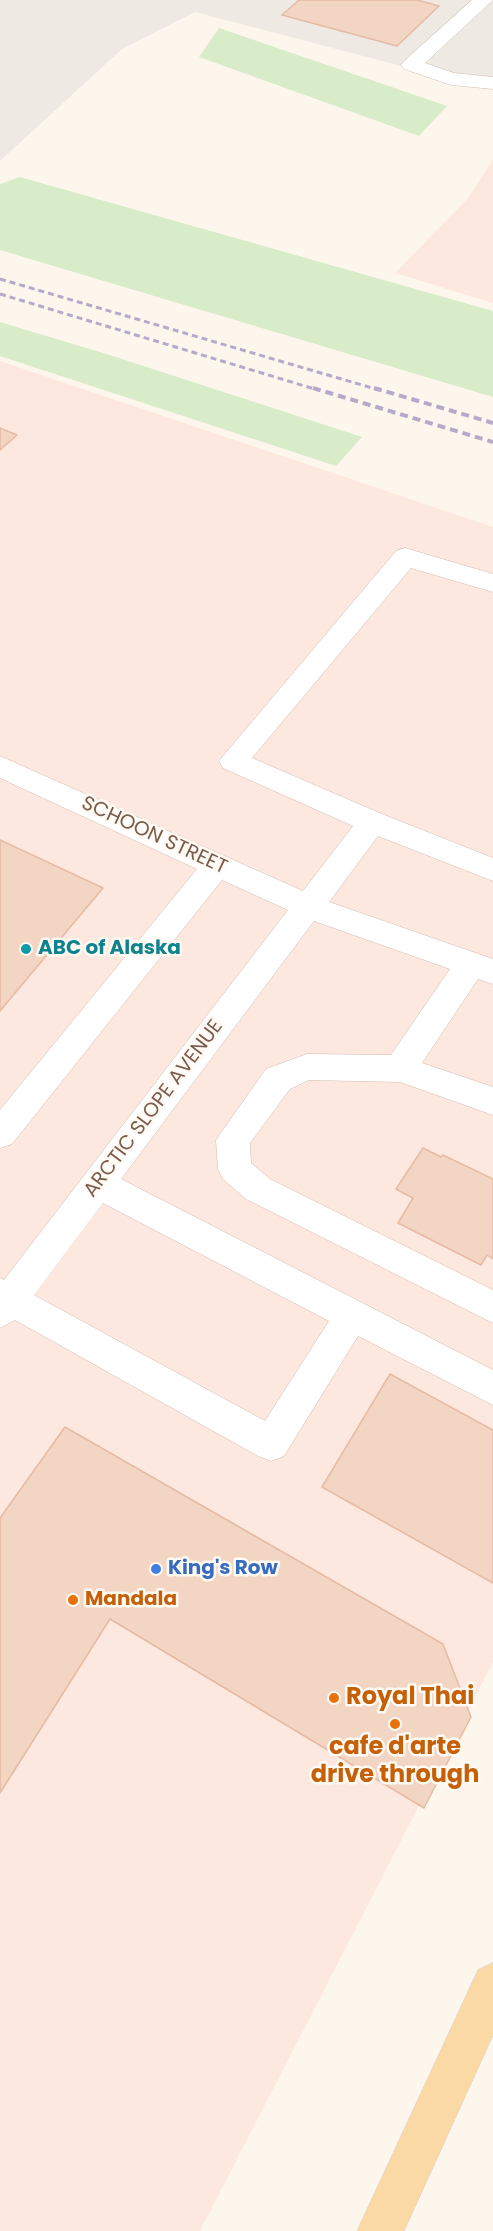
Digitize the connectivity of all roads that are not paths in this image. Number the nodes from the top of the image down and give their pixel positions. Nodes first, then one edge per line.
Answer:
1 (483, 0) edge
2 (491, 79) edge
3 (493, 583) edge
4 (0, 766) edge
5 (372, 822) junction
6 (217, 865) junction
7 (493, 870) edge
8 (308, 906) junction
9 (482, 968) edge
10 (400, 1069) junction
11 (493, 1101) edge
12 (0, 1134) edge
13 (97, 1184) junction
14 (3, 1302) edge
15 (493, 1306) edge
16 (352, 1316) junction
17 (493, 1388) edge
18 (493, 1985) edge
19 (380, 2231) edge

1 - 2 street
3 - 5 street
4 - 6 street, SCHOON STREET
5 - 7 street
5 - 8 street, ARCTIC SLOPE AVENUE
6 - 8 street, SCHOON STREET
6 - 12 street
8 - 9 street, SCHOON STREET
8 - 13 street, ARCTIC SLOPE AVENUE
9 - 10 street
10 - 11 street
10 - 15 street
13 - 14 street, ARCTIC SLOPE AVENUE
13 - 16 street
14 - 16 street
16 - 17 street
18 - 19 main road

